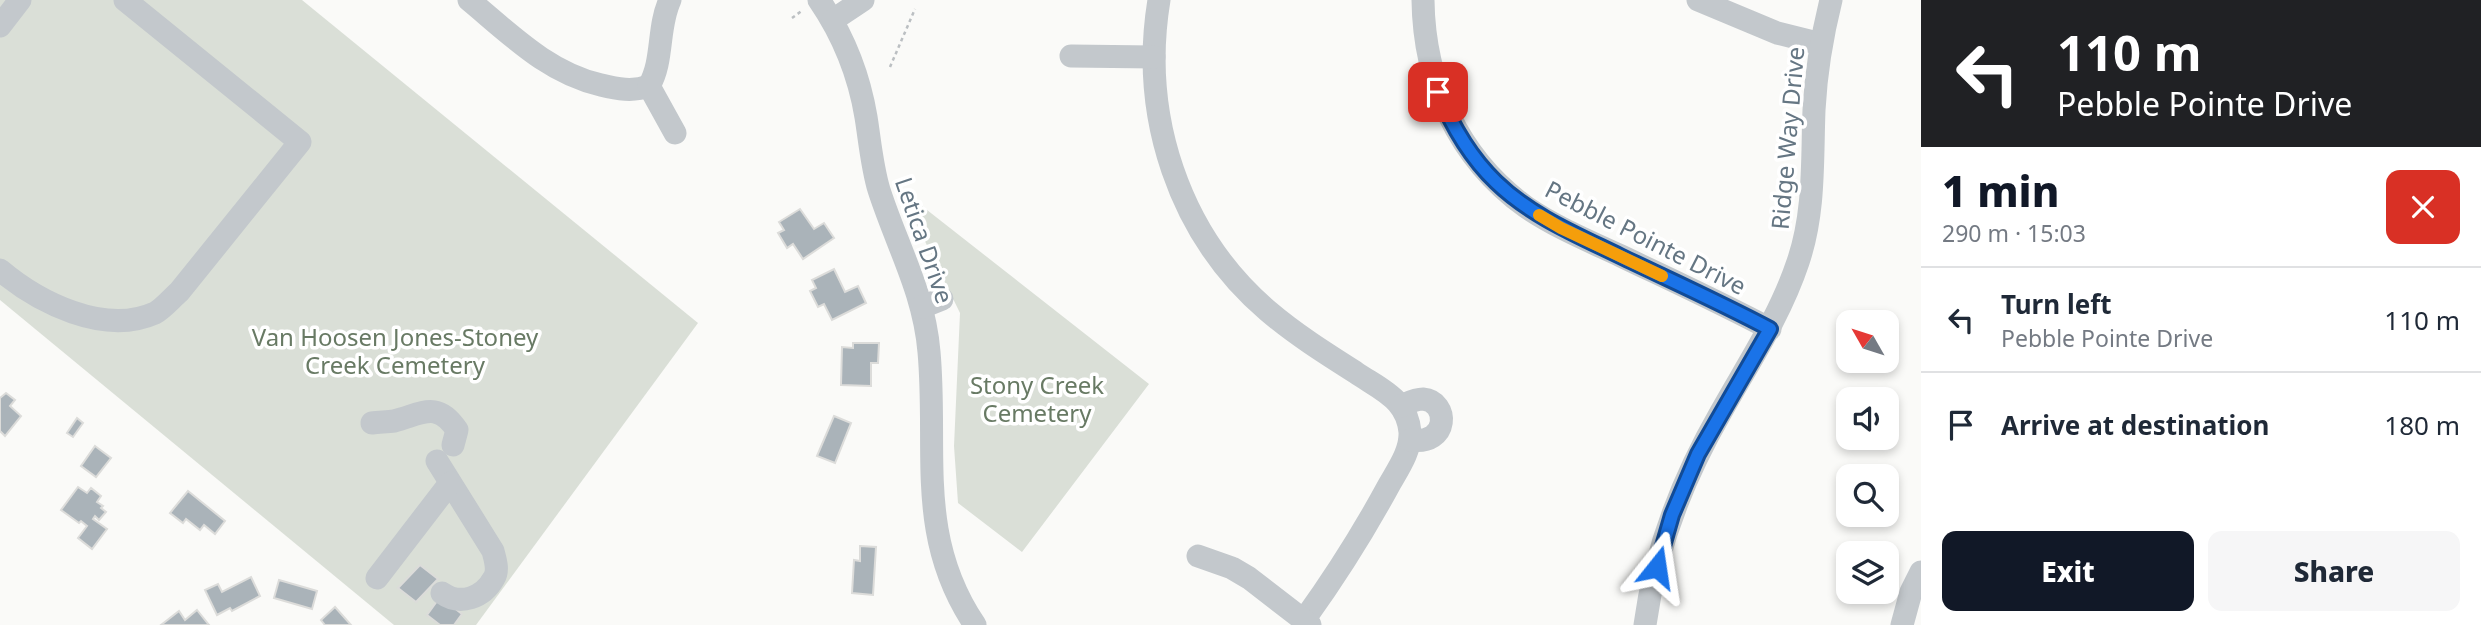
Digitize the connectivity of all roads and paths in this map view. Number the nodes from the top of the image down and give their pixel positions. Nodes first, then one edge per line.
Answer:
1 (20, 0) edge
2 (125, 0) edge
3 (469, 0) edge
4 (670, 0) edge
5 (863, 0) edge
6 (1159, 0) edge
7 (1423, 0) edge
8 (1698, 0) edge
9 (1831, 0) edge
10 (815, 2) edge
11 (915, 9) dead end
12 (792, 18) dead end
13 (833, 20) junction
14 (0, 26) edge
15 (1821, 44) junction
16 (1071, 56) dead end
17 (1154, 57) junction
18 (890, 67) dead end
19 (649, 86) junction
20 (675, 133) dead end
21 (0, 270) edge
22 (1770, 329) junction
23 (1401, 406) junction
24 (372, 423) dead end
25 (1410, 440) junction
26 (450, 483) junction
27 (1198, 556) dead end
28 (1921, 572) edge
29 (377, 578) dead end
30 (442, 593) dead end
31 (1307, 622) edge
32 (975, 625) edge
33 (1645, 625) edge
34 (1902, 625) edge

1 - 14 street
2 - 21 street
3 - 19 street
4 - 19 street
5 - 13 street
6 - 17 street
7 - 22 street, Pebble Pointe Drive
8 - 15 street
9 - 15 street, Ridge Way Drive
10 - 12 path
10 - 13 street, Letica Drive
11 - 18 path
13 - 32 street, Letica Drive
15 - 22 street, Ridge Way Drive
16 - 17 street
17 - 23 street
19 - 20 street
22 - 33 street, Ridge Way Drive
23 - 25 street
23 - 25 street
24 - 26 street
25 - 31 street
26 - 29 street
26 - 30 street
27 - 31 street
28 - 34 street

